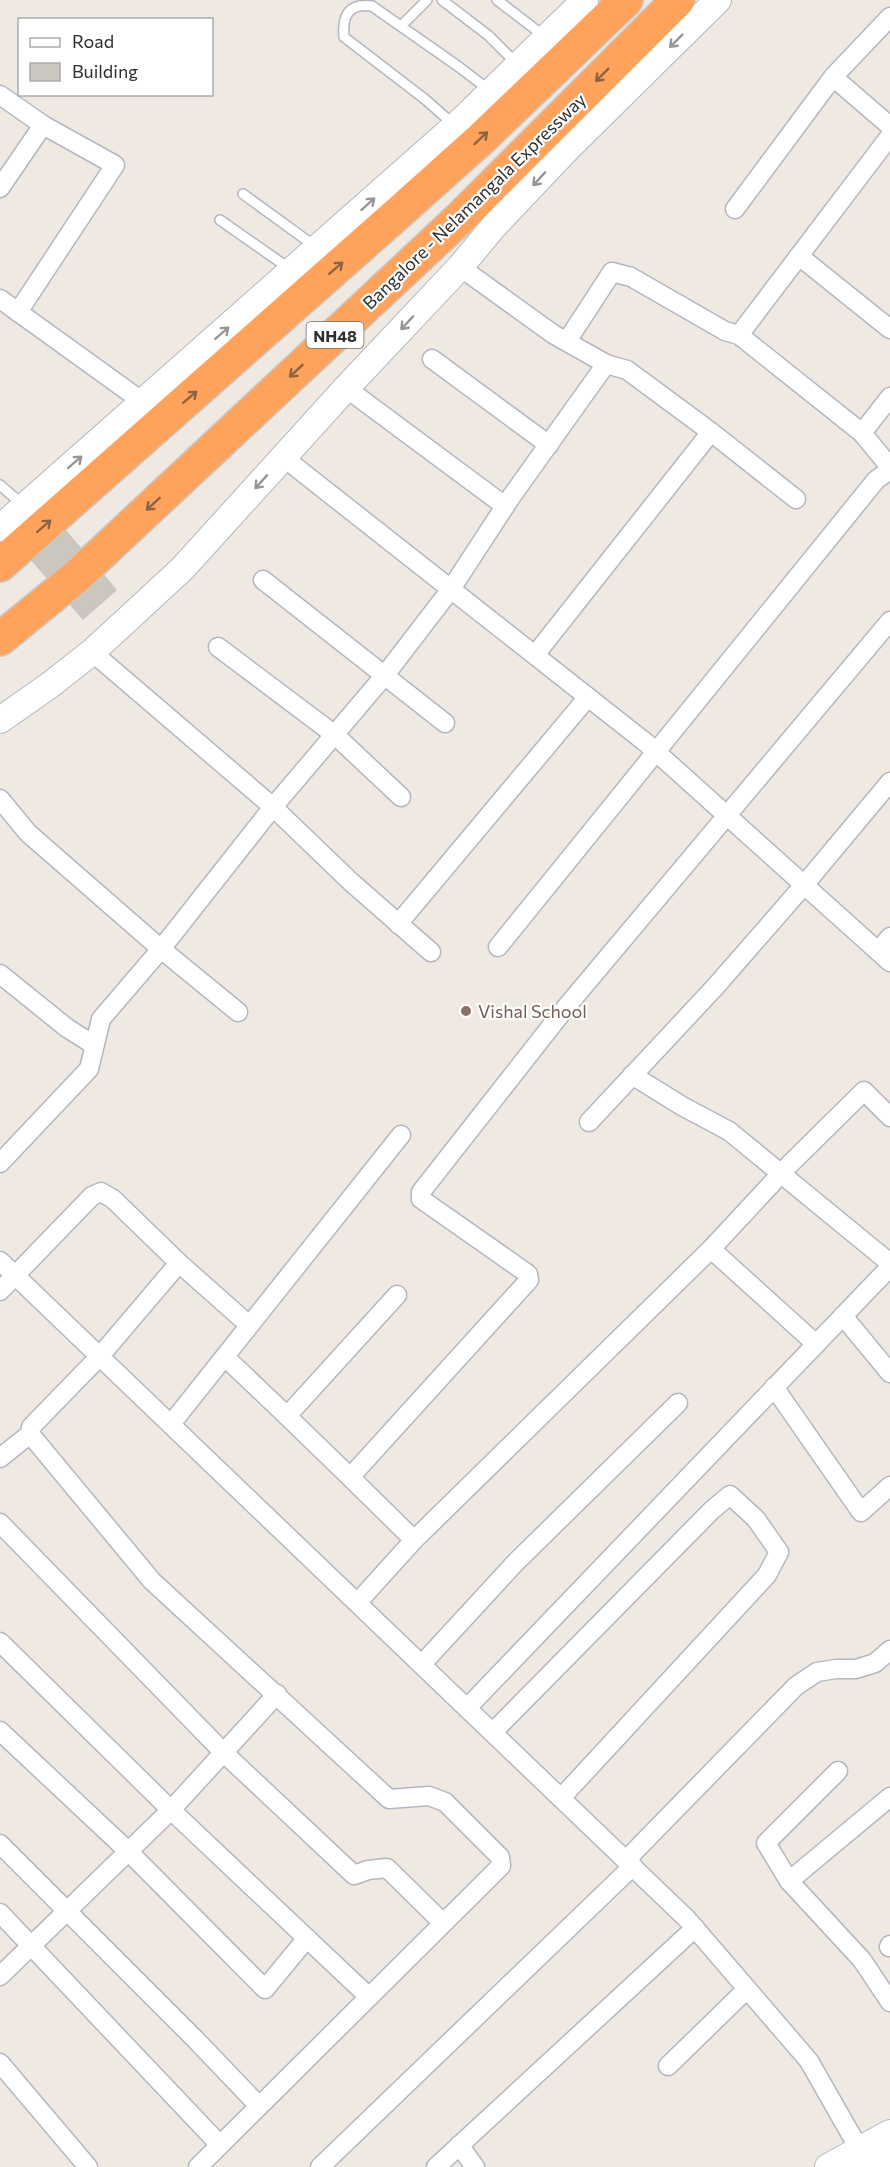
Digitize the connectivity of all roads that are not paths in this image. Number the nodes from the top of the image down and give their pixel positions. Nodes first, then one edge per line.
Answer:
1 (427, 0) edge
2 (442, 0) edge
3 (497, 0) edge
4 (585, 0) edge
5 (626, 0) edge
6 (678, 0) edge
7 (718, 0) edge
8 (890, 17) edge
9 (401, 26) junction
10 (546, 38) junction
11 (518, 65) junction
12 (833, 77) junction
13 (491, 92) junction
14 (0, 95) edge
15 (43, 125) junction
16 (455, 126) junction
17 (890, 126) edge
18 (890, 136) edge
19 (0, 188) edge
20 (243, 194) dead end
21 (735, 209) dead end
22 (220, 220) dead end
23 (318, 249) junction
24 (799, 256) junction
25 (460, 267) junction
26 (292, 271) junction
27 (0, 299) edge
28 (18, 312) junction
29 (890, 329) edge
30 (738, 335) junction
31 (567, 341) junction
32 (432, 359) dead end
33 (606, 364) junction
34 (346, 388) junction
35 (890, 397) edge
36 (143, 402) junction
37 (711, 432) junction
38 (862, 433) junction
39 (549, 445) junction
40 (283, 457) junction
41 (890, 469) edge
42 (0, 485) edge
43 (796, 499) dead end
44 (24, 506) junction
45 (505, 506) junction
46 (0, 528) edge
47 (0, 565) edge
48 (263, 580) dead end
49 (451, 589) junction
50 (890, 621) edge
51 (0, 639) edge
52 (218, 647) dead end
53 (92, 652) junction
54 (535, 656) junction
55 (385, 675) junction
56 (588, 697) junction
57 (0, 720) edge
58 (445, 723) dead end
59 (335, 735) junction
60 (657, 753) junction
61 (890, 782) edge
62 (401, 797) dead end
63 (0, 799) edge
64 (273, 807) junction
65 (728, 816) junction
66 (804, 885) junction
67 (398, 924) junction
68 (498, 947) dead end
69 (161, 949) junction
70 (886, 950) edge
71 (431, 952) dead end
72 (0, 974) edge
73 (238, 1012) dead end
74 (94, 1045) junction
75 (632, 1075) junction
76 (890, 1117) edge
77 (589, 1122) dead end
78 (401, 1135) dead end
79 (0, 1163) edge
80 (782, 1173) junction
81 (711, 1249) junction
82 (0, 1261) edge
83 (179, 1263) junction
84 (890, 1265) edge
85 (15, 1275) junction
86 (0, 1291) edge
87 (397, 1295) dead end
88 (843, 1316) junction
89 (249, 1326) junction
90 (816, 1344) junction
91 (100, 1356) junction
92 (225, 1357) junction
93 (890, 1373) edge
94 (774, 1387) junction
95 (678, 1404) dead end
96 (287, 1416) junction
97 (171, 1424) junction
98 (30, 1434) junction
99 (0, 1458) edge
100 (353, 1480) junction
101 (890, 1486) edge
102 (0, 1523) edge
103 (414, 1540) junction
104 (358, 1602) junction
105 (0, 1642) edge
106 (890, 1650) edge
107 (422, 1664) junction
108 (276, 1694) junction
109 (467, 1708) junction
110 (0, 1731) edge
111 (493, 1732) junction
112 (224, 1753) junction
113 (838, 1771) dead end
114 (890, 1797) edge
115 (561, 1798) junction
116 (171, 1810) junction
117 (0, 1844) edge
118 (129, 1852) junction
119 (629, 1863) junction
120 (789, 1881) junction
121 (67, 1912) junction
122 (0, 1913) edge
123 (443, 1923) junction
124 (695, 1928) junction
125 (308, 1938) junction
126 (31, 1946) junction
127 (0, 1976) edge
128 (747, 1989) junction
129 (369, 1997) junction
130 (890, 2002) edge
131 (0, 2063) edge
132 (668, 2066) dead end
133 (259, 2106) junction
134 (890, 2133) edge
135 (220, 2145) junction
136 (459, 2145) junction
137 (890, 2156) edge
138 (864, 2162) edge
139 (88, 2167) edge
140 (198, 2167) edge
141 (320, 2167) edge
142 (436, 2167) edge
143 (475, 2167) edge
144 (828, 2167) edge

1 - 9 lane
2 - 11 lane
3 - 10 lane
4 - 10 street
47 -> 5 highway, NH48
6 -> 51 highway, Bangalore - Nelamangala Expressway / NH48
7 -> 25 street
8 - 12 street
9 - 13 lane
9 - 16 lane
10 - 11 street
11 - 13 street
12 - 17 street
12 - 21 street
13 - 16 street
14 - 15 street
15 - 19 street
15 - 28 street
23 -> 16 street
18 - 24 street
20 - 23 lane
22 - 26 lane
23 - 26 street
24 - 29 street
24 - 30 street
25 - 31 street
25 -> 34 street
36 -> 26 street
27 - 28 street
28 - 36 street
30 - 31 street
30 - 38 street
31 - 33 street
32 - 39 street
33 - 37 street
33 - 39 street
34 - 40 street
34 - 45 street
35 - 38 street
44 -> 36 street
37 - 43 street
37 - 54 street
38 - 41 street
39 - 45 street
40 - 49 street
40 -> 53 street
41 - 60 street
42 - 44 lane
44 - 46 street
45 - 49 street
48 - 55 street
49 - 54 street
49 - 55 street
50 - 65 street
52 - 59 street
53 - 57 street
53 - 64 street
54 - 56 street
55 - 58 street
55 - 59 street
56 - 60 street
56 - 67 street
59 - 62 street
59 - 64 street
60 - 65 street
60 - 68 street
61 - 66 street
63 - 69 street
64 - 67 street
64 - 69 street
65 - 66 street
65 - 100 street
66 - 70 street
66 - 75 street
67 - 71 street
69 - 73 street
69 - 74 street
72 - 74 street
74 - 79 street
75 - 77 street
75 - 80 street
76 - 80 street
78 - 89 street
80 - 81 street
80 - 84 street
81 - 90 street
81 - 103 street
82 - 85 street
83 - 85 street
83 - 89 street
83 - 91 street
84 - 88 street
85 - 86 street
85 - 91 street
87 - 96 street
88 - 90 street
88 - 93 street
89 - 92 street
90 - 94 street
91 - 97 street
91 - 98 street
92 - 96 street
92 - 97 street
94 - 101 street
94 - 109 street
95 - 107 street
96 - 100 street
97 - 104 street
98 - 99 street
98 - 108 street
100 - 103 street
102 - 112 street
103 - 104 street
104 - 107 street
105 - 116 street
106 - 119 street
107 - 109 street
108 - 112 street
108 - 123 street
109 - 111 street
110 - 118 street
111 - 115 street
111 - 115 street
112 - 116 street
112 - 123 street
113 - 120 street
114 - 120 street
115 - 119 street
116 - 118 street
116 - 125 street
117 - 121 street
118 - 121 street
118 - 125 street
119 - 124 street
119 - 141 street
120 - 130 street
121 - 126 street
121 - 133 street
122 - 126 street
123 - 129 street
124 - 128 street
124 - 136 street
125 - 129 street
126 - 127 street
126 - 135 street
128 - 132 street
128 - 138 street
129 - 133 street
131 - 139 street
133 - 135 street
134 - 138 street
135 - 140 street
136 - 142 street
136 - 143 street
137 - 138 street
138 - 144 street

